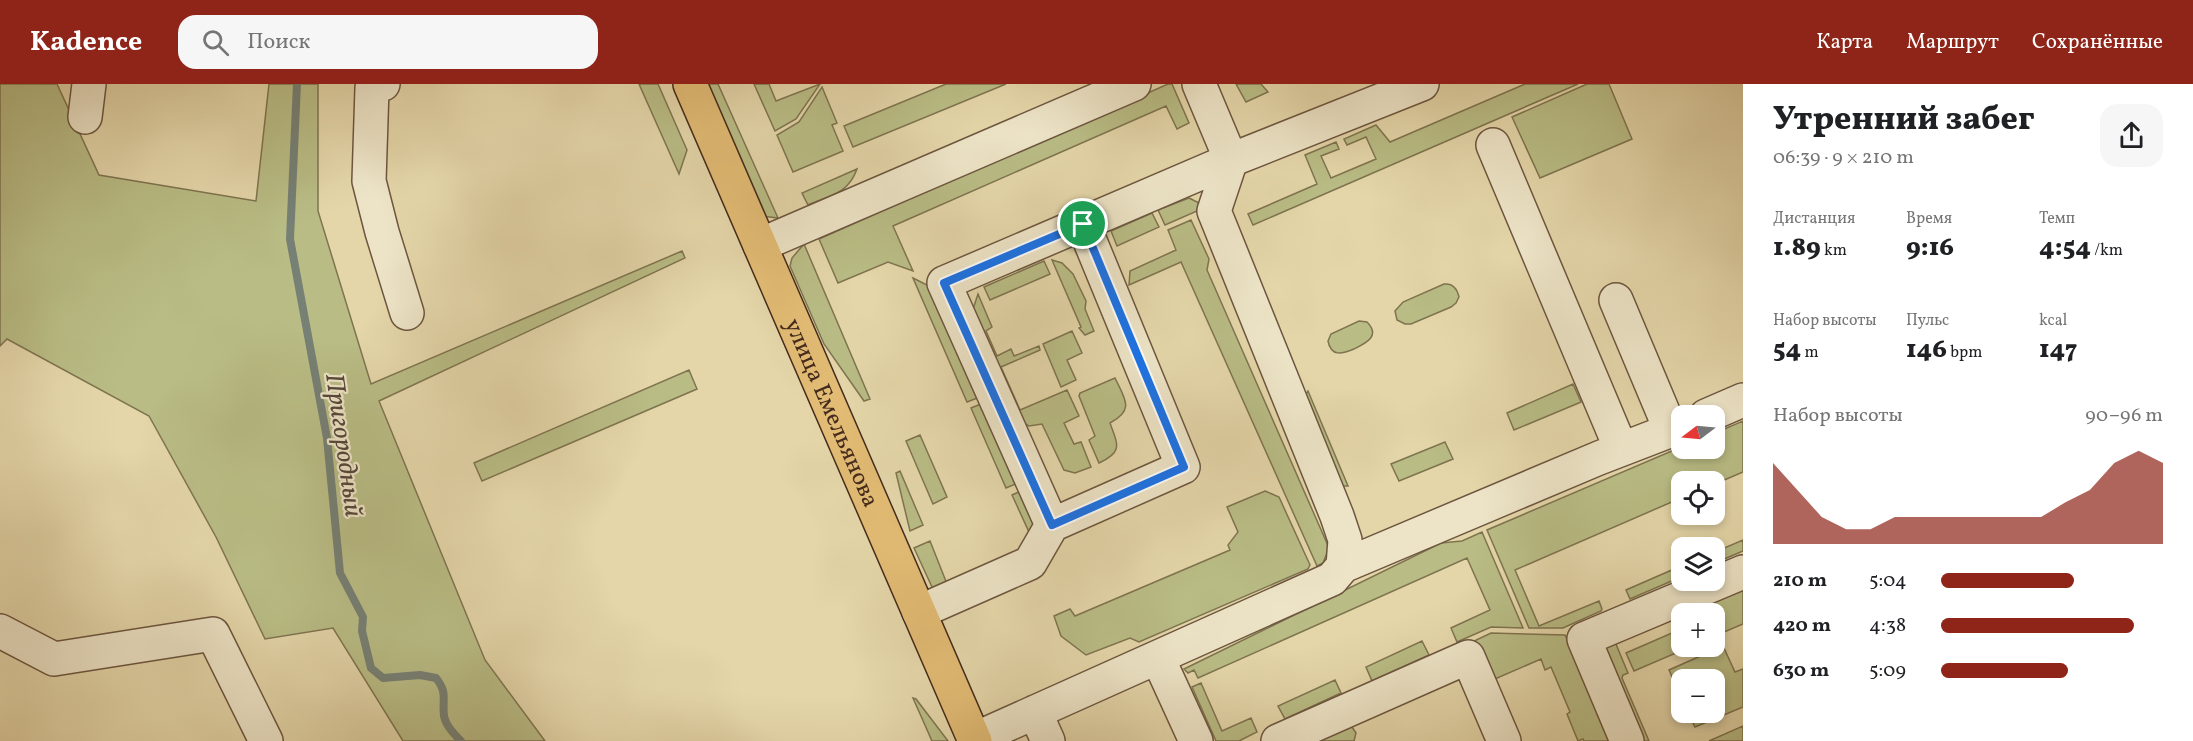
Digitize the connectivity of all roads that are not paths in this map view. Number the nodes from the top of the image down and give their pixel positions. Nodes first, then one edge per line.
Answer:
1 (89, 84) edge
2 (383, 84) edge
3 (690, 84) edge
4 (1134, 84) edge
5 (1199, 84) edge
6 (1422, 84) edge
7 (85, 117) dead end
8 (1493, 145) dead end
9 (1231, 160) junction
10 (1083, 224) junction
11 (760, 245) junction
12 (1616, 300) dead end
13 (407, 313) dead end
14 (1743, 400) edge
15 (1725, 408) edge
16 (1671, 417) edge
17 (1671, 430) edge
18 (1621, 449) junction
19 (1052, 525) junction
20 (1343, 566) junction
21 (1743, 572) edge
22 (919, 612) junction
23 (0, 631) edge
24 (1158, 658) junction
25 (1041, 727) edge
26 (975, 740) edge
27 (266, 741) edge
28 (1196, 741) edge
29 (1278, 741) edge
30 (1504, 741) edge
31 (1627, 741) edge

1 - 7 street
2 - 13 street
3 - 11 main road, улица Емельянова
4 - 11 street
5 - 9 street
6 - 9 street
8 - 18 street
9 - 10 street
9 - 20 street
10 - 19 street
10 - 19 street
11 - 22 main road, улица Емельянова
12 - 16 street
14 - 15 street
17 - 18 street
18 - 20 street
19 - 22 street
20 - 24 street
21 - 31 street
22 - 26 main road, улица Емельянова
23 - 27 street
24 - 25 street
24 - 28 street
25 - 26 street
29 - 30 street

